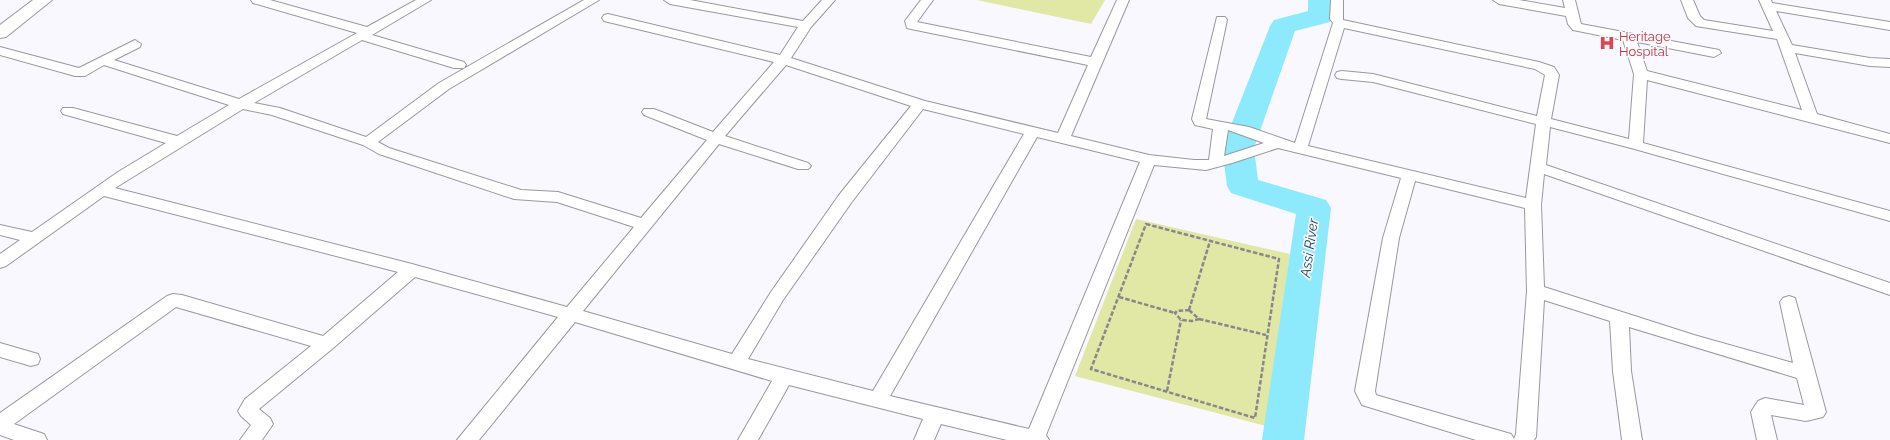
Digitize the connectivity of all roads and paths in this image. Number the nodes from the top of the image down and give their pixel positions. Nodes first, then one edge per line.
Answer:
1 (28, 0) edge
2 (44, 0) edge
3 (257, 0) edge
4 (425, 0) edge
5 (593, 0) edge
6 (670, 0) edge
7 (829, 0) edge
8 (927, 0) edge
9 (1123, 0) edge
10 (1337, 0) edge
11 (1499, 0) edge
12 (1569, 0) edge
13 (1687, 0) edge
14 (1767, 3) edge
15 (1571, 13) junction
16 (608, 18) dead end
17 (0, 20) edge
18 (1221, 20) dead end
19 (1340, 23) junction
20 (806, 25) junction
21 (1890, 26) edge
22 (0, 33) edge
23 (365, 34) junction
24 (1780, 36) junction
25 (1629, 37) junction
26 (135, 44) dead end
27 (1787, 48) junction
28 (0, 52) edge
29 (1714, 53) dead end
30 (783, 60) junction
31 (104, 61) junction
32 (1095, 62) junction
33 (1890, 63) edge
34 (459, 65) dead end
35 (1641, 74) junction
36 (1342, 75) dead end
37 (240, 104) junction
38 (920, 104) junction
39 (68, 111) dead end
40 (649, 112) dead end
41 (1811, 117) junction
42 (1544, 122) junction
43 (1226, 126) junction
44 (1032, 132) junction
45 (716, 138) junction
46 (1890, 139) edge
47 (1062, 140) junction
48 (1259, 140) junction
49 (177, 141) junction
50 (368, 142) junction
51 (1636, 144) junction
52 (1300, 149) junction
53 (1148, 160) junction
54 (1222, 162) junction
55 (803, 166) dead end
56 (1538, 167) junction
57 (1408, 175) junction
58 (102, 190) junction
59 (1533, 206) junction
60 (1890, 216) edge
61 (645, 225) junction
62 (0, 230) edge
63 (35, 238) junction
64 (1210, 241) junction
65 (0, 262) edge
66 (412, 270) junction
67 (1890, 289) edge
68 (1536, 291) junction
69 (1119, 297) junction
70 (1789, 302) dead end
71 (1189, 310) junction
72 (1175, 313) junction
73 (571, 314) junction
74 (1619, 317) junction
75 (1199, 319) junction
76 (1181, 320) junction
77 (1266, 335) junction
78 (326, 344) junction
79 (0, 350) edge
80 (31, 359) dead end
81 (736, 363) junction
82 (1805, 373) junction
83 (784, 377) junction
84 (1167, 392) junction
85 (877, 401) junction
86 (936, 415) junction
87 (0, 423) edge
88 (0, 427) edge
89 (1037, 439) edge
90 (36, 440) edge
91 (250, 440) edge
92 (467, 440) edge
93 (748, 440) edge
94 (924, 440) edge
95 (1504, 440) edge
96 (1523, 440) edge
97 (1632, 440) edge
98 (1768, 440) edge

1 - 17 main road
2 - 22 main road
3 - 23 street
4 - 23 street
5 - 50 street
6 - 20 street
7 - 20 street
8 - 32 street
9 - 32 street
10 - 19 street
11 - 15 street
12 - 15 street
13 - 24 street
14 - 21 street
14 - 24 street
15 - 25 street
16 - 30 street
18 - 43 street
19 - 42 street
19 - 52 street
20 - 30 street
23 - 34 street
23 - 37 street
24 - 27 street
25 - 29 street
25 - 35 street
26 - 31 street
27 - 33 street
27 - 41 street
28 - 31 street
30 - 38 street
30 - 45 street
31 - 37 street
32 - 47 street
35 - 41 street
35 - 51 street
36 - 42 street
37 - 49 street
37 - 50 street
38 - 44 street
38 - 81 street
39 - 49 street
40 - 45 street
41 - 46 street
42 - 51 street
42 - 56 street
43 - 48 street
43 - 54 street
44 - 47 street
44 - 85 street
45 - 55 street
45 - 61 street
47 - 53 street
48 - 52 street
48 - 54 street
49 - 58 street
50 - 61 street
51 - 60 street
52 - 57 street
53 - 54 street
53 - 89 street
56 - 59 street
56 - 67 street
57 - 59 street
57 - 95 street
58 - 63 street
58 - 66 street
59 - 68 street
61 - 73 street
62 - 63 street
63 - 65 street
64 - 69 path
64 - 71 path
64 - 77 path
66 - 73 street
66 - 78 street
68 - 74 street
68 - 96 street
69 - 72 path
69 - 84 path
70 - 82 street
71 - 72 path
71 - 75 path
72 - 76 path
73 - 81 street
73 - 92 street
74 - 82 street
74 - 97 street
75 - 76 path
75 - 77 path
76 - 84 path
77 - 84 path
78 - 87 street
78 - 91 street
79 - 80 street
81 - 83 street
82 - 98 street
83 - 85 street
83 - 93 street
85 - 86 street
86 - 89 street
86 - 94 street
88 - 90 street

